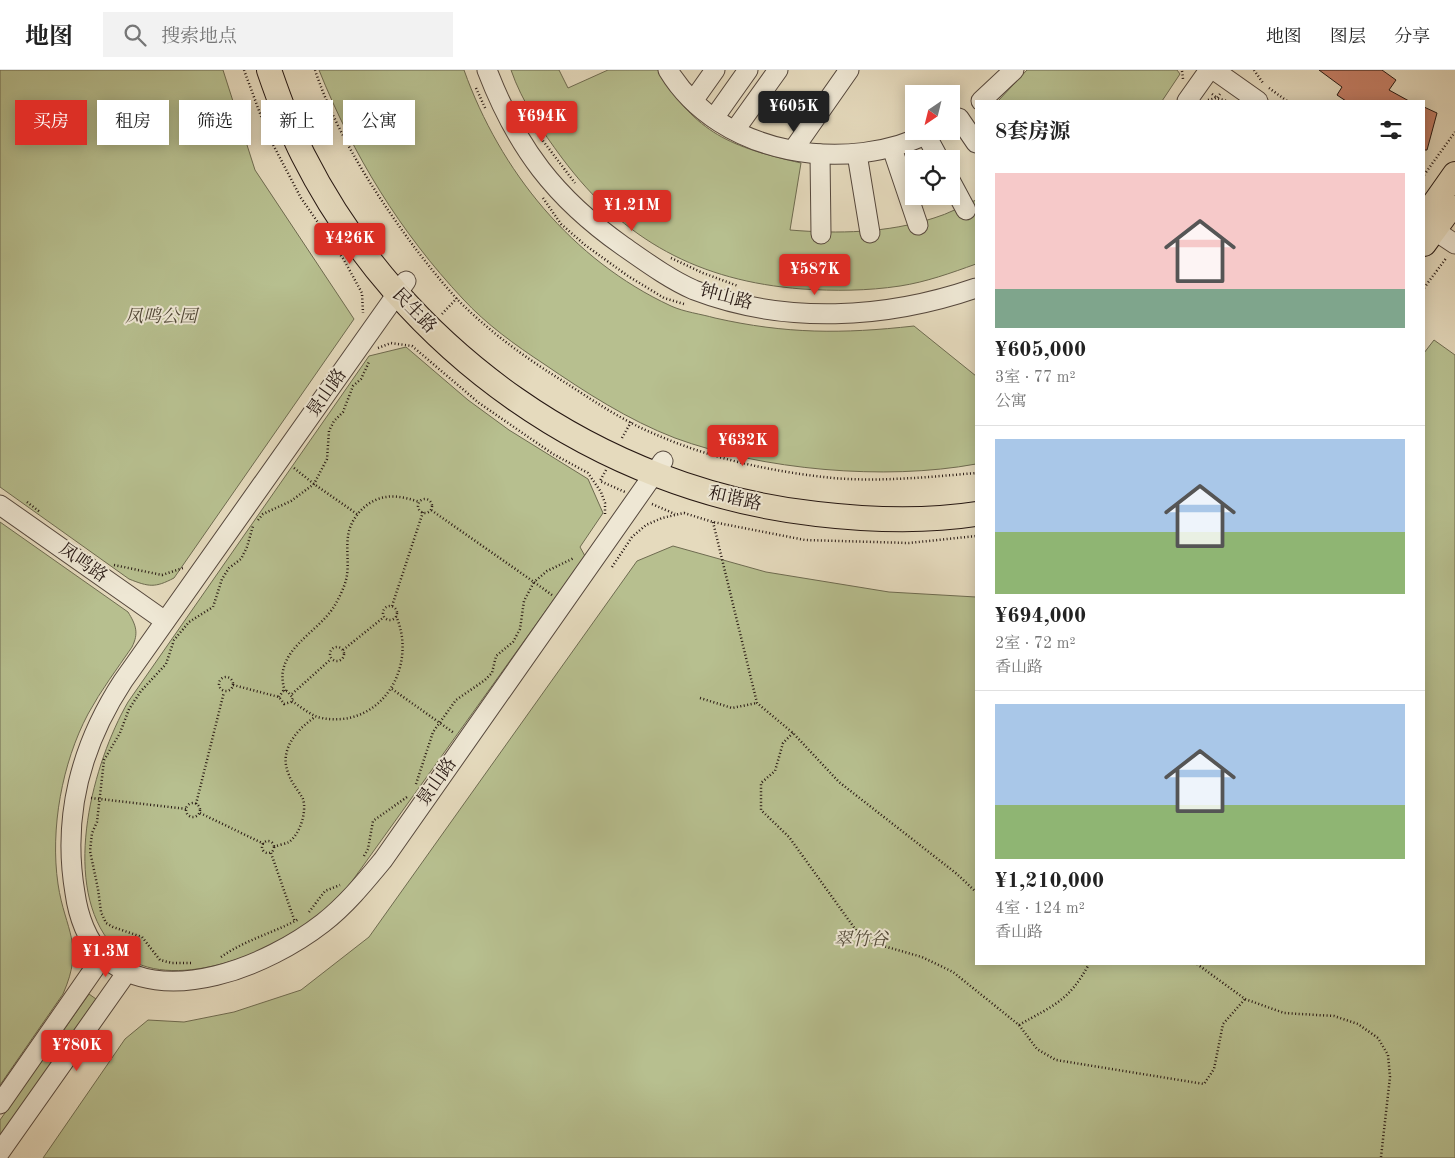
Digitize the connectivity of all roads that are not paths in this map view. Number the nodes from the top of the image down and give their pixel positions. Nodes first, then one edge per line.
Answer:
1 (269, 70) edge
2 (285, 70) edge
3 (486, 70) edge
4 (668, 70) edge
5 (715, 70) edge
6 (748, 70) edge
7 (778, 70) edge
8 (849, 70) edge
9 (1014, 70) edge
10 (1209, 70) edge
11 (1214, 70) edge
12 (982, 100) edge
13 (1188, 100) edge
14 (1257, 100) edge
15 (693, 101) junction
16 (975, 106) edge
17 (960, 116) edge
18 (714, 118) junction
19 (960, 125) edge
20 (735, 130) junction
21 (912, 140) edge
22 (975, 142) edge
23 (892, 148) junction
24 (793, 150) junction
25 (820, 154) junction
26 (856, 154) junction
27 (1455, 174) edge
28 (960, 199) edge
29 (1455, 201) edge
30 (966, 210) dead end
31 (918, 225) dead end
32 (1428, 226) edge
33 (870, 233) dead end
34 (821, 234) dead end
35 (1455, 244) edge
36 (401, 288) junction
37 (975, 288) edge
38 (519, 394) joint
39 (658, 468) junction
40 (975, 498) edge
41 (0, 505) edge
42 (975, 514) edge
43 (165, 622) junction
44 (103, 956) junction
45 (127, 972) junction
46 (0, 1104) edge
47 (0, 1152) edge

1 - 36 main road, 民生路
2 - 36 main road, 民生路
3 - 37 street, 钟山路
4 - 15 street
5 - 15 street
6 - 18 street
7 - 20 street
8 - 24 street
9 - 12 street
10 - 13 street
11 - 14 street
15 - 18 street
16 - 17 street
18 - 20 street
19 - 22 street
20 - 24 street
21 - 23 street
23 - 26 street
23 - 31 street
24 - 25 street
25 - 26 street
25 - 34 street
26 - 33 street
27 - 32 main road
28 - 30 street
29 - 32 main road
32 - 35 street
36 - 38 main road, 民生路
36 - 43 street, 景山路
38 - 39 main road, 和谐路
39 - 40 main road, 和谐路
39 - 42 main road, 和谐路
39 - 45 street, 景山路
41 - 43 street, 凤鸣路
43 - 44 street, 景山路
44 - 45 street, 景山路
44 - 46 street
45 - 47 street

